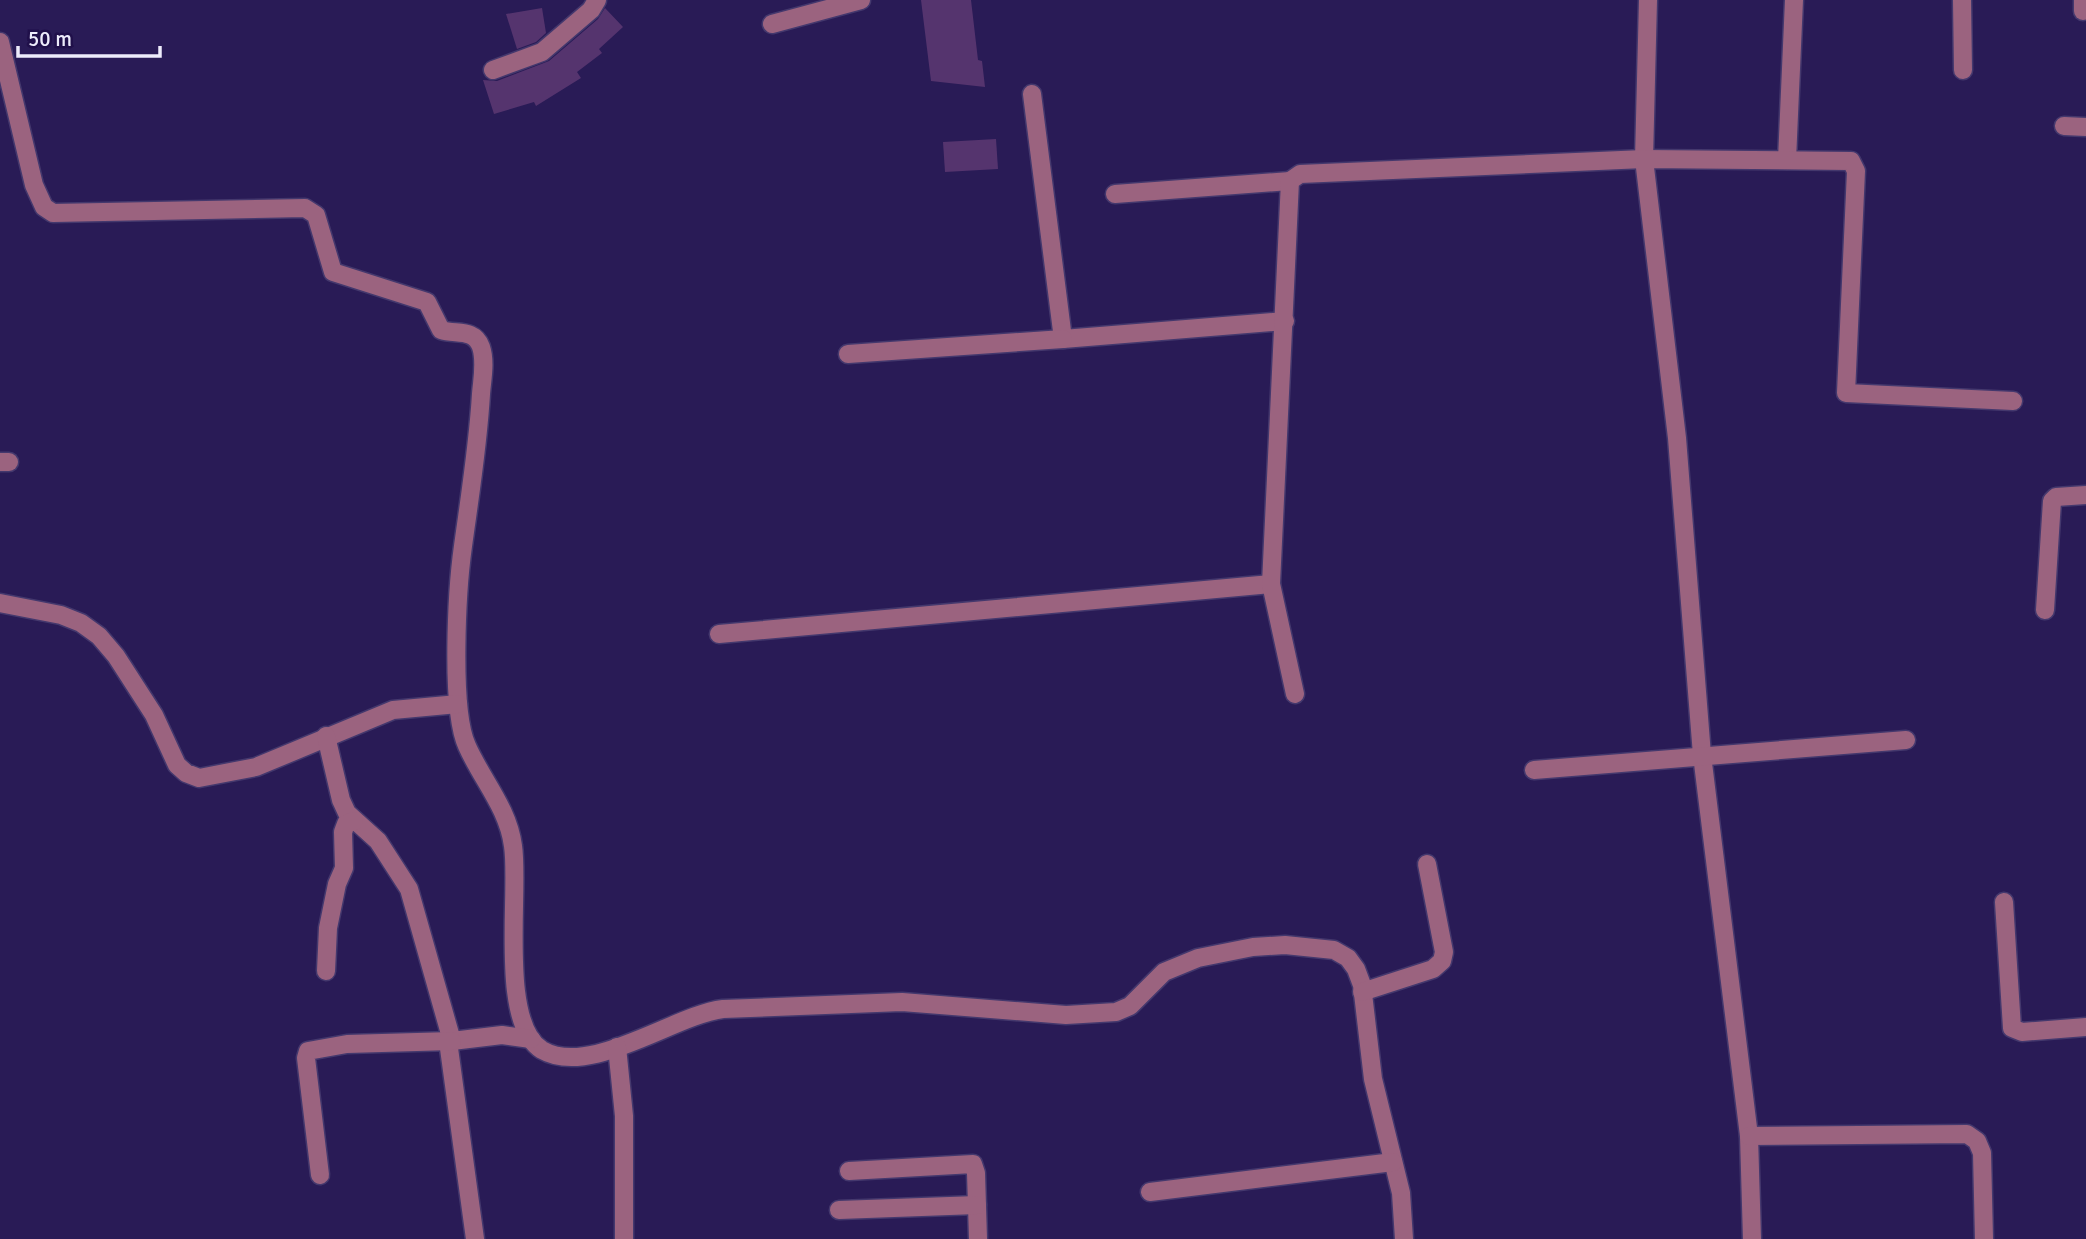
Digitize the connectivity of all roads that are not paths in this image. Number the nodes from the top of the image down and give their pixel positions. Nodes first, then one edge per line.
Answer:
1 (597, 0) edge
2 (861, 0) edge
3 (1648, 0) edge
4 (1794, 0) edge
5 (1962, 0) edge
6 (772, 24) dead end
7 (0, 42) edge
8 (493, 70) dead end
9 (1963, 70) dead end
10 (1032, 94) dead end
11 (2064, 126) dead end
12 (2086, 127) edge
13 (1644, 159) junction
14 (1787, 160) junction
15 (1290, 181) junction
16 (1115, 194) dead end
17 (1285, 321) junction
18 (1063, 339) junction
19 (848, 354) dead end
20 (2013, 401) dead end
21 (2086, 495) edge
22 (1270, 584) junction
23 (0, 603) edge
24 (2045, 610) dead end
25 (719, 634) dead end
26 (1295, 694) dead end
27 (458, 704) junction
28 (326, 736) junction
29 (1906, 740) dead end
30 (1702, 755) junction
31 (1534, 770) dead end
32 (354, 821) junction
33 (1427, 864) dead end
34 (2004, 902) dead end
35 (326, 971) dead end
36 (1362, 992) junction
37 (2086, 1027) edge
38 (531, 1039) junction
39 (450, 1041) junction
40 (617, 1047) junction
41 (1749, 1136) junction
42 (1393, 1162) junction
43 (849, 1171) dead end
44 (320, 1175) dead end
45 (1150, 1192) dead end
46 (977, 1205) junction
47 (839, 1210) dead end
48 (475, 1239) edge
49 (624, 1239) edge
50 (978, 1239) edge
51 (1404, 1239) edge
52 (1752, 1239) edge
53 (1984, 1239) edge

1 - 8 street
2 - 6 street
3 - 13 street
4 - 14 street
5 - 9 street
7 - 27 street
10 - 18 street
11 - 12 street
13 - 14 street
13 - 15 street
13 - 30 street
14 - 20 street
15 - 16 street
15 - 17 street
17 - 18 street
17 - 22 street
18 - 19 street
21 - 24 street
22 - 25 street
22 - 26 street
23 - 28 street
27 - 28 street
27 - 38 street
28 - 32 street
29 - 30 street
30 - 31 street
30 - 41 street
32 - 35 street
32 - 39 street
33 - 36 street
34 - 37 street
36 - 40 street
36 - 42 street
38 - 39 street
38 - 40 street
39 - 44 street
39 - 48 street
40 - 49 street
41 - 52 street
41 - 53 street
42 - 45 street
42 - 51 street
43 - 46 street
46 - 47 street
46 - 50 street

